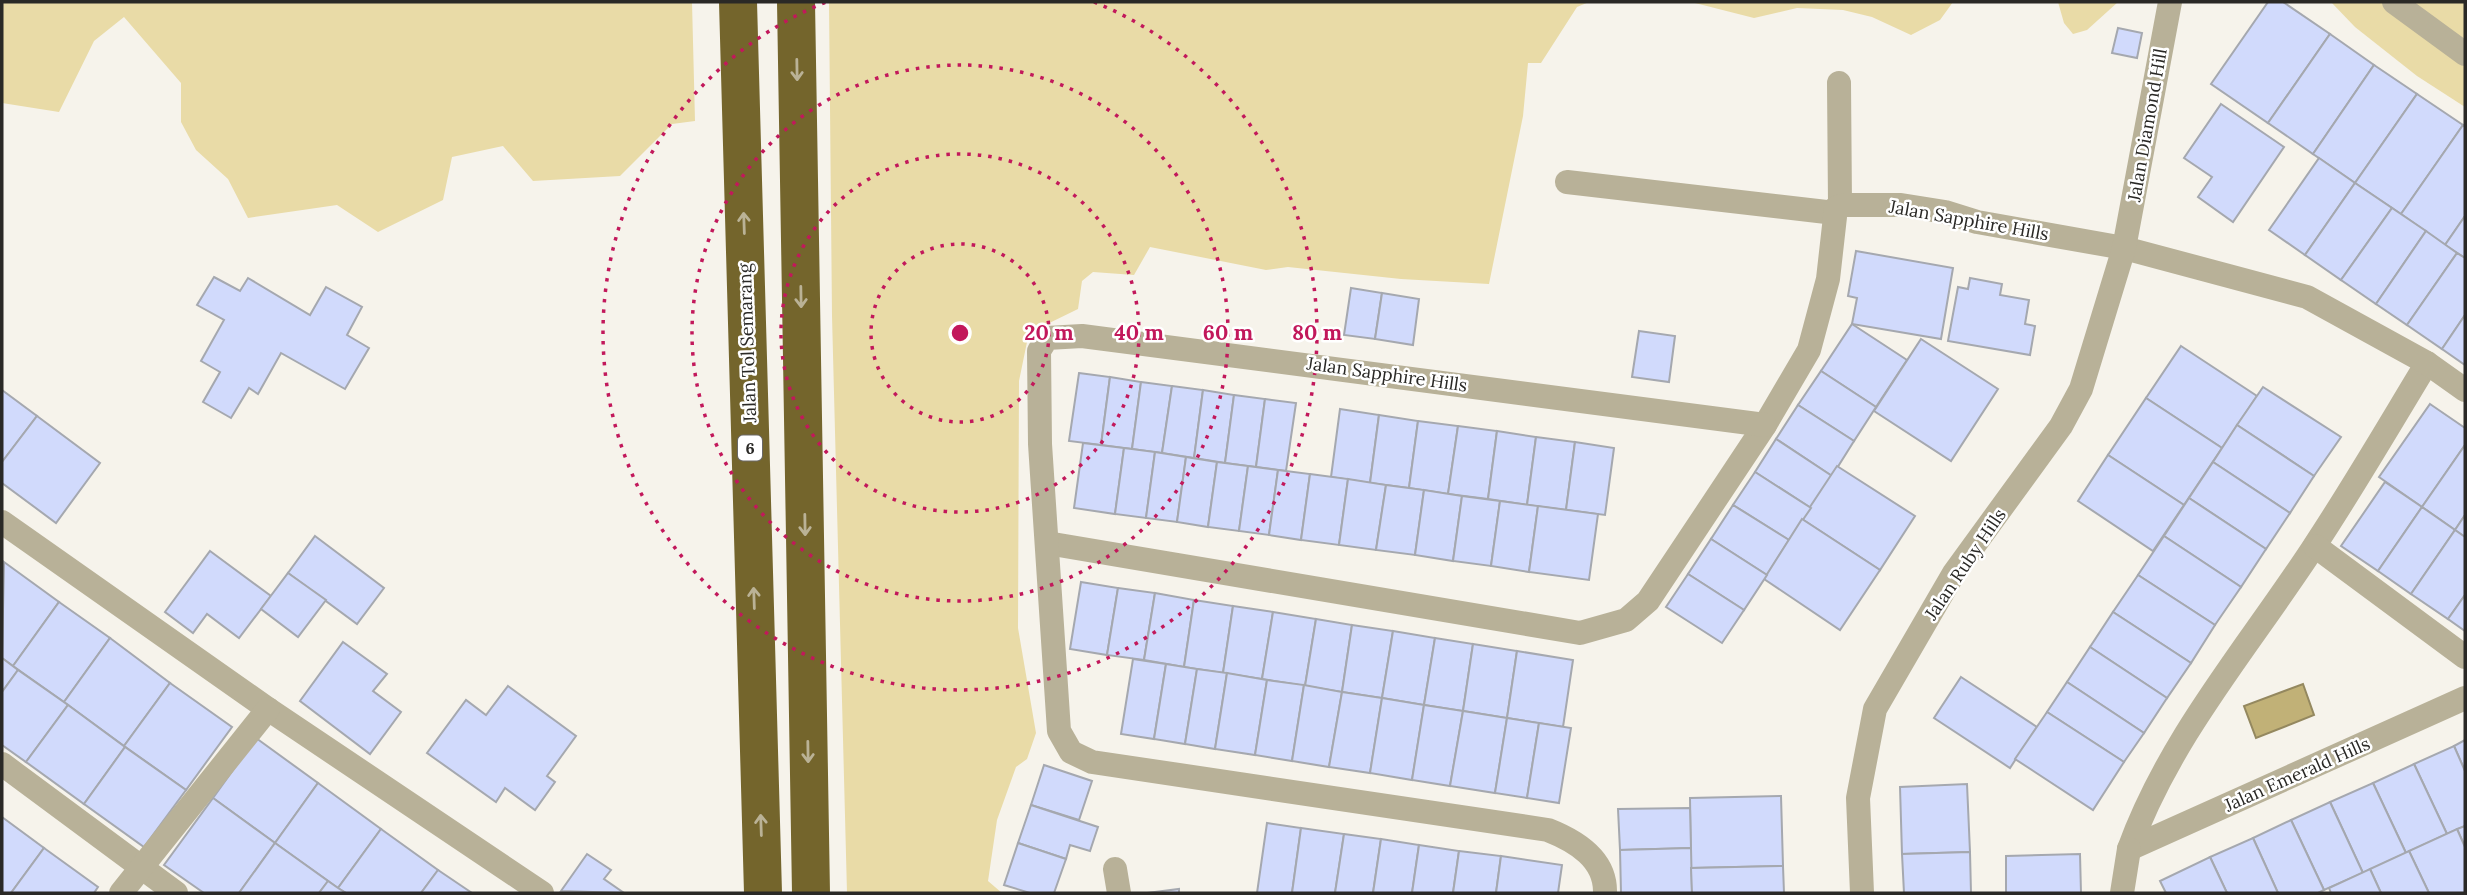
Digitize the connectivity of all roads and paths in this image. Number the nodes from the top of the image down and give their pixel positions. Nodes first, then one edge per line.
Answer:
1 (738, 2) edge
2 (796, 2) edge
3 (2170, 2) edge
4 (2394, 2) edge
5 (2465, 54) edge
6 (1839, 83) dead end
7 (1567, 182) dead end
8 (1838, 209) junction
9 (2124, 248) junction
10 (2427, 363) junction
11 (2465, 390) edge
12 (1765, 425) junction
13 (2, 522) edge
14 (1046, 543) junction
15 (2315, 546) junction
16 (2465, 657) edge
17 (2465, 698) edge
18 (268, 709) junction
19 (2, 764) edge
20 (2129, 849) junction
21 (140, 867) junction
22 (1115, 869) dead end
23 (121, 893) edge
24 (176, 893) edge
25 (542, 893) edge
26 (763, 893) edge
27 (811, 893) edge
28 (1119, 893) edge
29 (1605, 893) edge
30 (1862, 893) edge
31 (2122, 893) edge

26 -> 1 highway, Jalan Tol Semarang / 6
2 -> 27 highway
3 - 9 street, Jalan Diamond Hill
4 - 5 street
6 - 8 street
7 - 8 street, Jalan Sapphire Hills
8 - 9 street, Jalan Sapphire Hills
8 - 12 street
9 - 10 street
9 - 30 street, Jalan Ruby Hills
10 - 11 street
10 - 15 street
12 - 14 street
12 - 14 street, Jalan Sapphire Hills
13 - 18 street
14 - 29 street, Jalan Sapphire Hills
15 - 16 street
15 - 20 street
17 - 20 street, Jalan Emerald Hills
18 - 21 street
18 - 25 street
19 - 21 street
20 - 31 street
21 - 23 street
21 - 24 street
22 - 28 street

